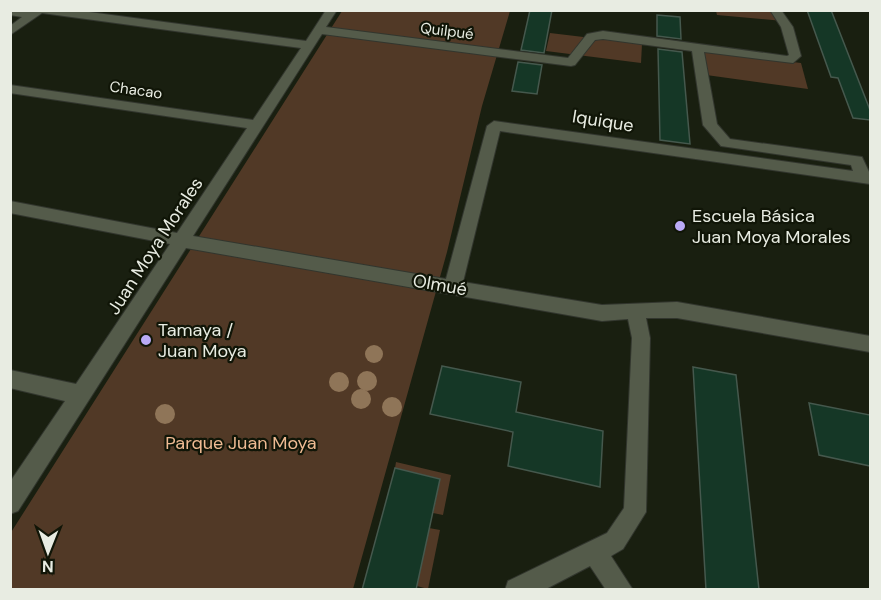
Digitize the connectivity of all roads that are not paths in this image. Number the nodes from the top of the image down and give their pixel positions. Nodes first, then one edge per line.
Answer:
1 (332, 10) edge
2 (775, 10) edge
3 (10, 12) edge
4 (39, 12) edge
5 (319, 30) junction
6 (10, 32) edge
7 (309, 45) junction
8 (697, 47) junction
9 (10, 89) edge
10 (257, 125) junction
11 (864, 162) edge
12 (867, 178) edge
13 (10, 207) edge
14 (182, 240) junction
15 (453, 288) junction
16 (635, 310) junction
17 (870, 344) edge
18 (10, 379) edge
19 (81, 395) junction
20 (10, 503) edge
21 (594, 552) junction
22 (517, 590) edge
23 (621, 590) edge

1 - 5 street, Juan Moya Morales
2 - 8 street
3 - 4 street
4 - 6 street
4 - 7 street
5 - 7 street, Juan Moya Morales
5 - 8 street, Quilpué
7 - 10 street, Juan Moya Morales
8 - 11 street
9 - 10 street, Chacao
10 - 14 street, Juan Moya Morales
11 - 12 street
12 - 15 street, Iquique
13 - 14 street, Olmué
14 - 15 street, Olmué
14 - 19 street, Juan Moya Morales
15 - 16 street, Olmué
16 - 17 street, Olmué
16 - 21 street
18 - 19 street
19 - 20 street, Juan Moya Morales
21 - 22 street
21 - 23 street

